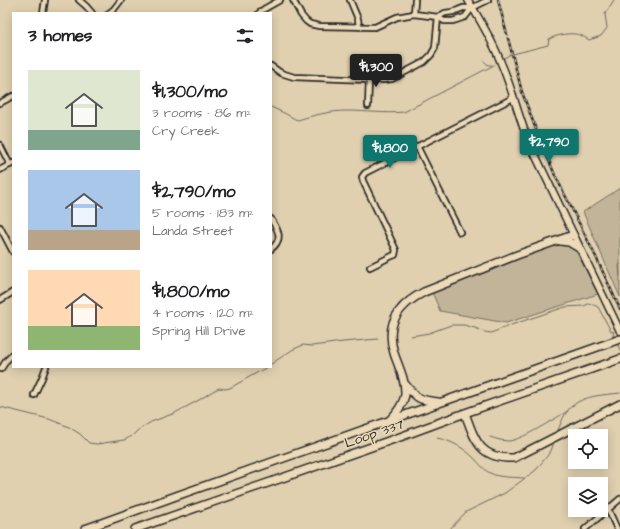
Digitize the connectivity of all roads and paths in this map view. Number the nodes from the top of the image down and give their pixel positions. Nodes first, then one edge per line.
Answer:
1 (45, 0) edge
2 (79, 0) edge
3 (121, 0) edge
4 (280, 0) edge
5 (293, 0) edge
6 (350, 0) edge
7 (415, 0) edge
8 (468, 0) edge
9 (488, 0) edge
10 (482, 1) edge
11 (472, 8) junction
12 (43, 12) edge
13 (91, 12) edge
14 (110, 12) edge
15 (260, 12) edge
16 (451, 13) junction
17 (414, 14) junction
18 (438, 17) junction
19 (453, 21) junction
20 (359, 27) junction
21 (272, 67) edge
22 (369, 80) junction
23 (12, 97) edge
24 (513, 98) junction
25 (0, 103) edge
26 (368, 106) dead end
27 (0, 145) edge
28 (417, 146) junction
29 (11, 164) edge
30 (0, 170) edge
31 (272, 221) edge
32 (0, 227) edge
33 (460, 232) dead end
34 (573, 235) junction
35 (2, 237) edge
36 (556, 241) junction
37 (272, 248) edge
38 (579, 248) junction
39 (12, 251) edge
40 (370, 267) dead end
41 (12, 293) edge
42 (0, 300) edge
43 (620, 331) edge
44 (620, 339) edge
45 (12, 355) edge
46 (620, 359) edge
47 (46, 368) edge
48 (1, 369) edge
49 (405, 384) junction
50 (34, 395) dead end
51 (442, 402) junction
52 (620, 404) edge
53 (465, 413) junction
54 (388, 421) junction
55 (620, 499) edge
56 (608, 509) joint
57 (599, 517) edge
58 (85, 529) edge
59 (135, 529) edge
60 (585, 529) edge
61 (617, 529) edge

1 - 12 street
2 - 13 street
3 - 14 street
4 - 15 street
5 - 20 street
6 - 20 street
7 - 17 street
8 - 11 street
9 - 10 street
10 - 11 street
11 - 16 street
11 - 19 street
11 - 24 street
16 - 18 street
16 - 19 street
17 - 18 street
17 - 20 street
18 - 19 street
18 - 22 street
21 - 22 street
22 - 26 street
23 - 25 street
24 - 28 street
24 - 34 street
27 - 29 street
28 - 33 street
28 - 40 street
29 - 30 street
31 - 37 street
32 - 35 street
34 - 36 main road
34 - 38 street
35 - 39 street
36 - 38 main road
36 - 49 main road
38 - 43 street
41 - 42 street
44 - 51 main road
45 - 48 street
46 - 53 main road, Loop 337
47 - 50 street
49 - 51 main road
49 - 54 main road
51 - 54 main road
52 - 53 main road
53 - 59 main road, Loop 337
54 - 58 main road
55 - 56 street
56 - 61 street
57 - 60 street

